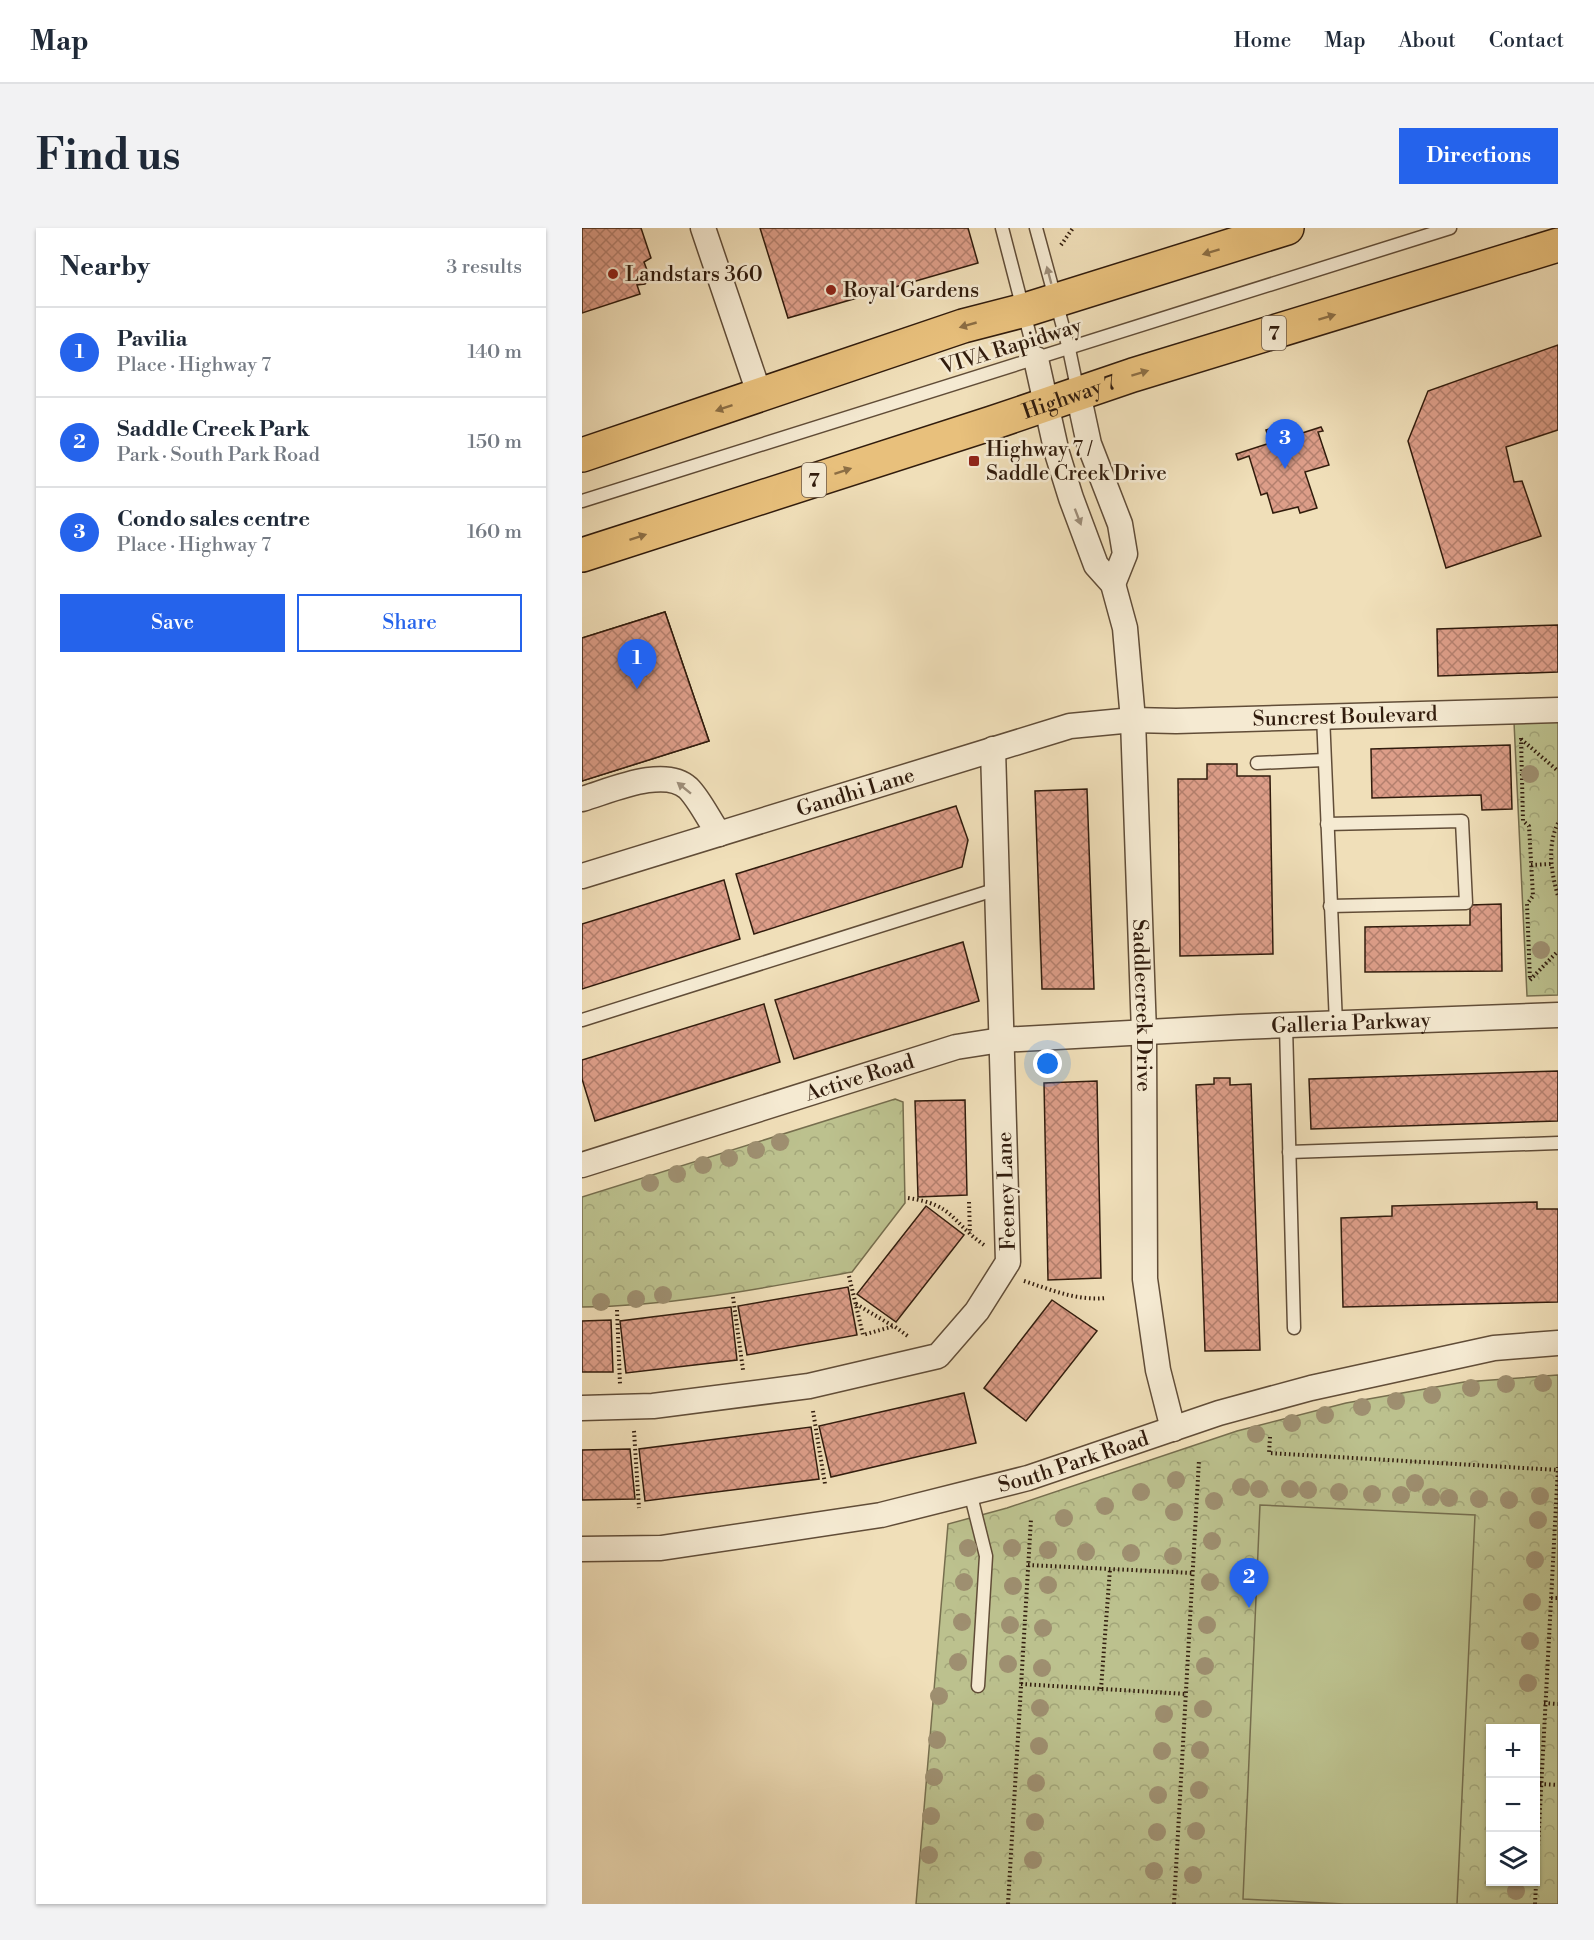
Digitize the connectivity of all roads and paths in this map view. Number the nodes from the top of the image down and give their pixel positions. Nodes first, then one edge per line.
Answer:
1 (703, 228) edge
2 (1002, 228) edge
3 (1036, 228) edge
4 (1073, 228) edge
5 (1287, 228) edge
6 (1450, 228) edge
7 (1558, 244) edge
8 (1062, 254) dead end
9 (1056, 300) junction
10 (1025, 310) junction
11 (1069, 349) junction
12 (1036, 359) junction
13 (1078, 393) junction
14 (760, 396) junction
15 (1045, 405) junction
16 (582, 455) edge
17 (582, 501) edge
18 (582, 555) edge
19 (1113, 584) junction
20 (1558, 710) edge
21 (1323, 715) junction
22 (1133, 720) junction
23 (993, 749) junction
24 (1324, 759) junction
25 (1257, 764) dead end
26 (1558, 771) edge
27 (582, 799) edge
28 (1558, 823) edge
29 (1327, 824) junction
30 (719, 834) junction
31 (1551, 864) junction
32 (1531, 865) junction
33 (582, 876) edge
34 (997, 889) junction
35 (1558, 896) edge
36 (1330, 906) junction
37 (1558, 951) edge
38 (1558, 1015) edge
39 (582, 1020) edge
40 (1336, 1024) junction
41 (1286, 1026) junction
42 (1144, 1033) junction
43 (1001, 1040) junction
44 (1558, 1143) edge
45 (1289, 1152) junction
46 (582, 1165) edge
47 (908, 1198) dead end
48 (969, 1202) dead end
49 (970, 1235) junction
50 (1004, 1268) junction
51 (849, 1276) dead end
52 (733, 1297) dead end
53 (1106, 1298) dead end
54 (856, 1304) junction
55 (616, 1310) dead end
56 (894, 1326) junction
57 (1294, 1328) dead end
58 (1558, 1343) edge
59 (938, 1356) junction
60 (809, 1386) junction
61 (747, 1394) junction
62 (627, 1406) junction
63 (582, 1408) edge
64 (1173, 1429) junction
65 (1270, 1437) dead end
66 (1199, 1460) dead end
67 (1558, 1469) edge
68 (825, 1484) dead end
69 (970, 1492) junction
70 (639, 1508) dead end
71 (1031, 1519) dead end
72 (582, 1549) edge
73 (1029, 1565) junction
74 (1110, 1569) junction
75 (1193, 1573) junction
76 (1551, 1598) junction
77 (1558, 1598) edge
78 (1021, 1684) junction
79 (978, 1686) dead end
80 (1101, 1689) junction
81 (1186, 1694) junction
82 (1544, 1703) junction
83 (1558, 1704) edge
84 (1540, 1784) joint
85 (1558, 1785) edge
86 (1538, 1832) edge
87 (1008, 1904) edge
88 (1174, 1904) edge
89 (1535, 1904) edge

1 - 14 street
2 - 10 lane
9 -> 3 lane
4 - 8 path
5 -> 9 main road
6 - 11 lane, VIVA Rapidway
13 -> 7 main road, Highway 7 / 7
9 - 10 main road
9 - 11 lane
10 - 12 lane
10 -> 14 main road
11 - 12 lane, VIVA Rapidway
11 - 13 lane
12 - 15 street, Saddlecreek Drive
12 - 17 lane, VIVA Rapidway
13 - 15 main road, Highway 7 / 7
13 - 19 street
14 -> 16 main road
18 -> 15 main road, Highway 7 / 7
15 -> 19 street, Saddlecreek Drive
19 - 22 street, Saddlecreek Drive
20 - 21 street, Suncrest Boulevard
21 - 22 street, Suncrest Boulevard
21 - 24 lane
22 - 23 street, Gandhi Lane
22 - 42 street, Saddlecreek Drive
23 - 30 street, Gandhi Lane
23 - 34 street, Feeney Lane
24 - 25 lane
24 - 29 lane
26 - 32 path
30 -> 27 street
28 - 31 path
29 - 36 lane
29 - 36 lane
30 - 33 street, Gandhi Lane
31 - 32 path
31 - 35 path
32 - 37 path
34 - 39 lane
34 - 43 street, Feeney Lane
36 - 40 lane
38 - 40 street, Galleria Parkway
40 - 41 street, Galleria Parkway
41 - 42 street, Galleria Parkway
41 - 45 lane
42 - 43 street, Active Road
42 - 64 street, Saddlecreek Drive
43 - 46 street, Active Road
43 - 50 street, Feeney Lane
44 - 45 lane
45 - 57 lane
47 - 49 path
48 - 49 path
49 - 50 path
50 - 53 path
50 - 59 street, Feeney Lane
51 - 54 path
52 - 61 path
54 - 56 path
54 - 56 path
55 - 62 path
56 - 59 path
58 - 64 street, South Park Road
59 - 60 street
60 - 61 street
60 - 68 path
61 - 62 street
62 - 63 street
62 - 70 path
64 - 69 street, South Park Road
65 - 67 path
66 - 75 path
67 - 76 path
69 - 72 street, South Park Road
69 - 79 lane
71 - 73 path
73 - 74 path
73 - 78 path
74 - 75 path
74 - 80 path
75 - 81 path
76 - 77 path
76 - 82 path
78 - 80 path
78 - 87 path
80 - 81 path
81 - 88 path
82 - 83 path
82 - 84 path
84 - 85 path
86 - 89 path

